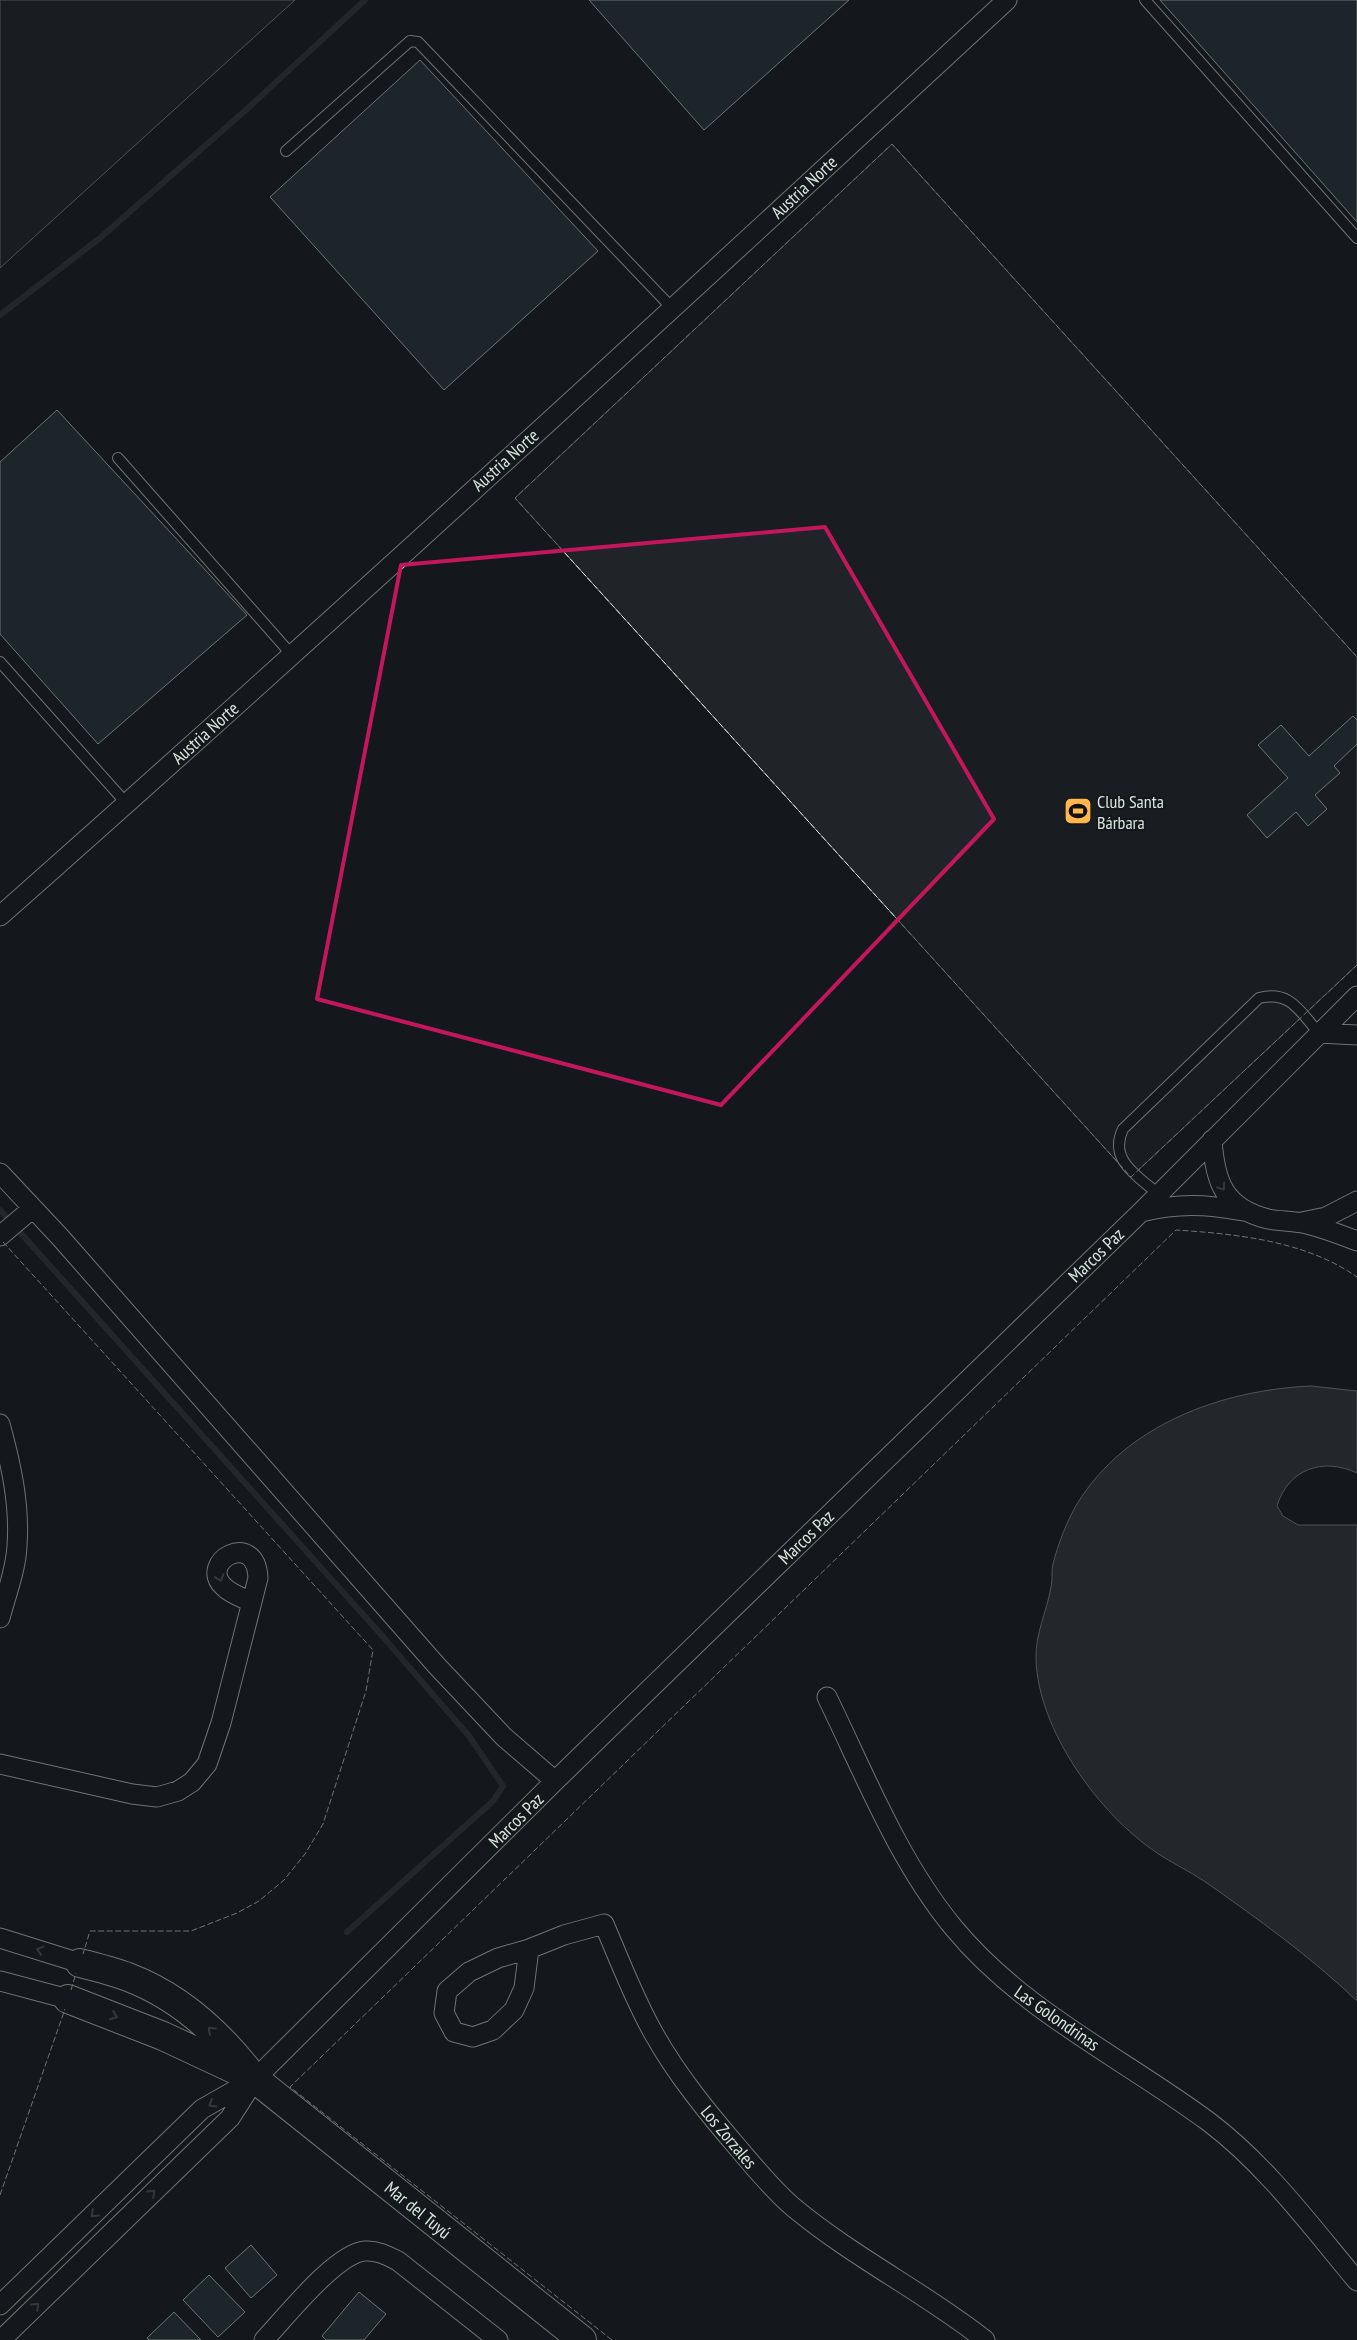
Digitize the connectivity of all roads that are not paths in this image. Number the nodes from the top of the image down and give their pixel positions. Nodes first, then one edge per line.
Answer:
1 (1006, 0) edge
2 (1145, 0) edge
3 (286, 151) dead end
4 (1357, 238) edge
5 (673, 309) junction
6 (118, 458) dead end
7 (292, 654) junction
8 (0, 662) edge
9 (127, 804) junction
10 (0, 916) edge
11 (1357, 996) edge
12 (1319, 1033) junction
13 (1357, 1034) edge
14 (1212, 1140) junction
15 (0, 1173) edge
16 (1158, 1194) junction
17 (1357, 1201) edge
18 (1243, 1211) junction
19 (28, 1212) junction
20 (1141, 1212) junction
21 (1301, 1222) junction
22 (2, 1235) edge
23 (1357, 1241) edge
24 (0, 1424) edge
25 (251, 1602) dead end
26 (0, 1618) edge
27 (827, 1697) dead end
28 (0, 1764) edge
29 (555, 1781) junction
30 (0, 1938) edge
31 (529, 1949) junction
32 (80, 1963) joint
33 (0, 1981) edge
34 (68, 1999) joint
35 (255, 2080) junction
36 (1357, 2281) edge
37 (0, 2305) edge
38 (1, 2340) edge
39 (264, 2340) edge
40 (498, 2340) edge
41 (582, 2340) edge
42 (986, 2340) edge

1 - 5 street, Austria Norte
2 - 4 lane
3 - 5 lane
5 - 7 street, Austria Norte
6 - 7 lane
7 - 9 street, Austria Norte
8 - 9 lane
9 - 10 street, Austria Norte
11 - 12 street, Marcos Paz
12 - 13 street
12 - 14 street, Marcos Paz
12 - 16 lane
14 - 16 street, Marcos Paz
14 -> 18 street
15 - 19 street
16 - 20 street, Marcos Paz
17 - 21 street
18 - 20 street
18 - 21 street
19 - 22 street
19 - 29 street
20 - 29 street, Marcos Paz
21 - 23 street
24 - 26 street
25 - 28 street
27 - 36 street, Las Golondrinas
29 - 35 street, Marcos Paz
32 -> 30 street
31 - 31 street, Los Zorzales
31 - 42 street, Los Zorzales
35 -> 32 street
33 - 34 street
34 -> 35 street
35 -> 37 street
38 -> 35 street
35 - 41 street, Mar del Tuyú
39 - 40 street

